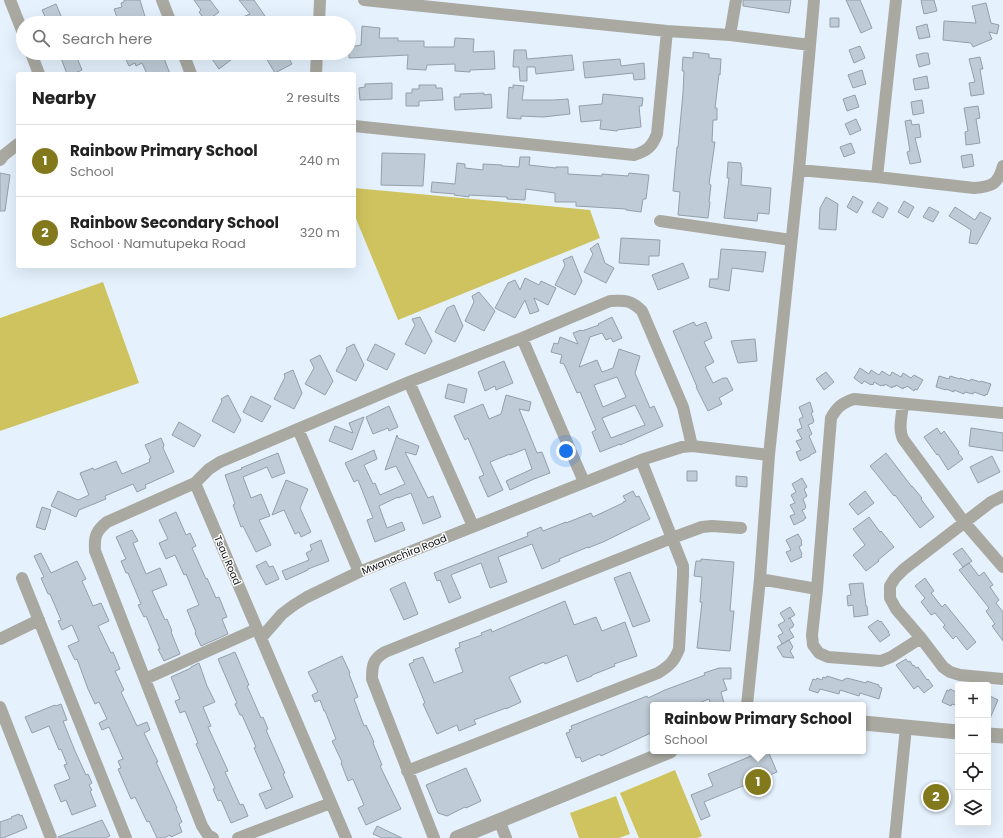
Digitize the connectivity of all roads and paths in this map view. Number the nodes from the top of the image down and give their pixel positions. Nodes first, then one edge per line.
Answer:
1 (10, 0) edge
2 (162, 0) edge
3 (320, 0) edge
4 (364, 0) edge
5 (736, 0) edge
6 (814, 0) edge
7 (896, 0) edge
8 (389, 1) edge
9 (16, 16) edge
10 (168, 16) edge
11 (319, 16) edge
12 (667, 31) junction
13 (730, 35) junction
14 (810, 45) junction
15 (34, 60) edge
16 (186, 60) edge
17 (317, 60) edge
18 (39, 72) edge
19 (190, 72) edge
20 (316, 72) edge
21 (356, 126) edge
22 (16, 146) edge
23 (0, 160) edge
24 (1003, 166) edge
25 (799, 170) junction
26 (877, 177) junction
27 (660, 221) dead end
28 (791, 240) junction
29 (522, 338) junction
30 (409, 382) junction
31 (903, 404) junction
32 (1003, 413) edge
33 (298, 429) junction
34 (692, 446) junction
35 (769, 455) junction
36 (641, 460) junction
37 (584, 482) junction
38 (194, 483) junction
39 (1003, 496) edge
40 (964, 522) junction
41 (473, 526) junction
42 (741, 528) dead end
43 (672, 538) junction
44 (1003, 567) edge
45 (359, 572) junction
46 (22, 578) dead end
47 (760, 579) junction
48 (817, 589) junction
49 (39, 620) junction
50 (259, 633) junction
51 (921, 638) junction
52 (0, 639) edge
53 (145, 679) junction
54 (1003, 679) edge
55 (747, 702) edge
56 (0, 707) edge
57 (866, 723) edge
58 (906, 727) junction
59 (955, 732) edge
60 (991, 734) edge
61 (1003, 736) edge
62 (663, 754) edge
63 (408, 771) junction
64 (331, 803) junction
65 (499, 820) junction
66 (51, 838) edge
67 (126, 838) edge
68 (212, 838) edge
69 (238, 838) edge
70 (346, 838) edge
71 (434, 838) edge
72 (457, 838) edge
73 (506, 838) edge
74 (895, 838) edge

1 - 9 street
2 - 10 street
3 - 11 street
4 - 8 street
5 - 13 street
6 - 14 street
7 - 26 street
8 - 12 street
12 - 13 street
12 - 21 street
13 - 14 street
14 - 25 street
15 - 18 street
16 - 19 street
17 - 20 street
22 - 23 street
24 - 26 street
25 - 26 street
25 - 28 street
27 - 28 street
28 - 35 street
29 - 30 street
29 - 34 street
29 - 37 street
30 - 33 street
30 - 41 street
31 - 32 street
31 - 40 street
31 - 48 street
33 - 38 street
33 - 45 street
34 - 35 street, Mwanachira Road
34 - 36 street, Mwanachira Road
35 - 47 street
36 - 37 street, Mwanachira Road
36 - 43 street
37 - 41 street, Mwanachira Road
38 - 50 street, Tsau Road
38 - 53 street
39 - 40 street
40 - 44 street
40 - 51 street
41 - 45 street, Mwanachira Road
42 - 43 street
43 - 63 street
43 - 63 street
45 - 50 street, Mwanachira Road
46 - 49 street
47 - 48 street
47 - 55 street
48 - 51 street
49 - 52 street
49 - 67 street
50 - 53 street
50 - 64 street
51 - 54 street
53 - 68 street
56 - 66 street
57 - 58 street
58 - 59 street
58 - 74 street
60 - 61 street
62 - 65 street
63 - 71 street
64 - 69 street
64 - 70 street
65 - 72 street
65 - 73 street

